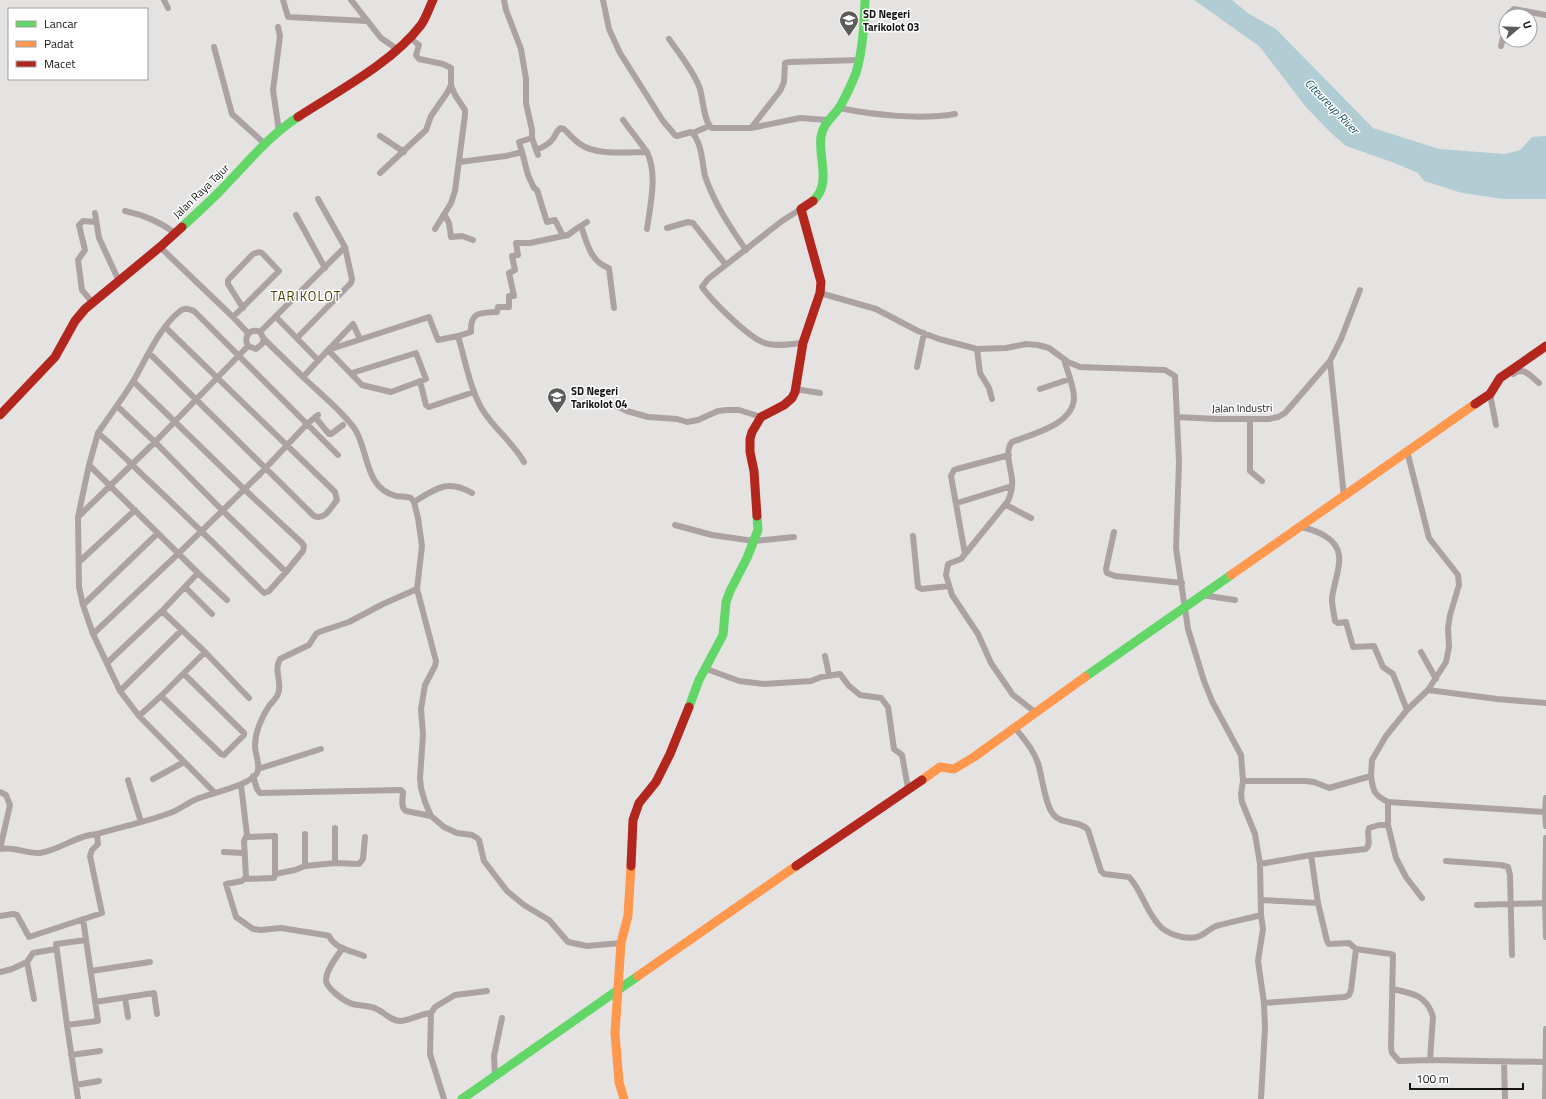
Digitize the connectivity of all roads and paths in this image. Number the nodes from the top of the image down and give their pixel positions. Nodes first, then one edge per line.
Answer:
1 (164, 0) edge
2 (283, 0) edge
3 (351, 0) edge
4 (433, 0) edge
5 (504, 0) edge
6 (603, 0) edge
7 (865, 0) edge
8 (168, 8) dead end
9 (367, 21) junction
10 (278, 27) dead end
11 (410, 38) junction
12 (669, 39) dead end
13 (214, 47) dead end
14 (397, 49) junction
15 (860, 60) junction
16 (451, 85) junction
17 (839, 108) junction
18 (955, 114) dead end
19 (623, 120) dead end
20 (828, 120) junction
21 (709, 126) junction
22 (751, 128) junction
23 (279, 131) junction
24 (692, 133) junction
25 (380, 136) dead end
26 (532, 138) junction
27 (264, 144) junction
28 (404, 152) junction
29 (522, 152) junction
30 (647, 152) junction
31 (459, 162) junction
32 (380, 173) dead end
33 (318, 199) dead end
34 (801, 209) junction
35 (125, 211) dead end
36 (95, 213) dead end
37 (444, 214) junction
38 (296, 215) dead end
39 (96, 222) junction
40 (667, 228) dead end
41 (435, 229) dead end
42 (647, 229) dead end
43 (175, 233) junction
44 (563, 236) junction
45 (473, 240) dead end
46 (160, 247) junction
47 (345, 247) junction
48 (746, 250) junction
49 (726, 265) junction
50 (325, 268) junction
51 (118, 281) junction
52 (1360, 290) dead end
53 (820, 293) junction
54 (92, 302) junction
55 (243, 308) junction
56 (614, 308) dead end
57 (233, 317) junction
58 (276, 317) junction
59 (165, 327) junction
60 (260, 332) junction
61 (248, 333) junction
62 (924, 333) junction
63 (458, 336) junction
64 (297, 338) junction
65 (264, 339) junction
66 (360, 339) junction
67 (803, 343) junction
68 (248, 346) junction
69 (1546, 346) edge
70 (977, 349) junction
71 (328, 350) junction
72 (149, 353) junction
73 (238, 355) junction
74 (1064, 359) junction
75 (318, 360) junction
76 (1330, 361) junction
77 (917, 367) dead end
78 (352, 373) junction
79 (303, 376) junction
80 (217, 378) junction
81 (1070, 379) junction
82 (133, 381) junction
83 (420, 381) junction
84 (1539, 383) dead end
85 (795, 389) junction
86 (1040, 389) dead end
87 (1492, 391) junction
88 (474, 392) junction
89 (820, 393) dead end
90 (197, 399) junction
91 (992, 399) dead end
92 (614, 405) dead end
93 (117, 406) junction
94 (0, 415) edge
95 (761, 417) junction
96 (1177, 417) junction
97 (1250, 419) junction
98 (176, 422) junction
99 (307, 424) junction
100 (343, 425) dead end
101 (1496, 425) dead end
102 (98, 433) junction
103 (155, 442) junction
104 (286, 445) junction
105 (1407, 451) junction
106 (338, 455) dead end
107 (1009, 455) junction
108 (524, 462) dead end
109 (89, 465) junction
110 (132, 465) junction
111 (265, 467) junction
112 (1262, 481) dead end
113 (111, 486) junction
114 (1012, 486) junction
115 (244, 489) junction
116 (472, 493) dead end
117 (1344, 496) junction
118 (414, 502) junction
119 (957, 503) junction
120 (1006, 505) junction
121 (135, 510) junction
122 (222, 510) junction
123 (78, 517) junction
124 (1031, 518) dead end
125 (675, 525) dead end
126 (1301, 527) junction
127 (201, 530) junction
128 (1114, 532) dead end
129 (158, 533) junction
130 (913, 536) dead end
131 (794, 537) dead end
132 (754, 541) junction
133 (179, 554) junction
134 (965, 554) junction
135 (78, 562) junction
136 (286, 572) junction
137 (198, 573) junction
138 (1182, 583) junction
139 (949, 586) junction
140 (185, 587) junction
141 (417, 589) junction
142 (1201, 595) junction
143 (227, 600) dead end
144 (1235, 600) dead end
145 (83, 605) junction
146 (1185, 606) junction
147 (162, 611) junction
148 (212, 614) dead end
149 (182, 630) junction
150 (93, 634) junction
151 (205, 652) junction
152 (1421, 652) dead end
153 (826, 656) dead end
154 (107, 663) junction
155 (704, 668) junction
156 (184, 674) junction
157 (829, 675) junction
158 (1436, 679) junction
159 (1428, 690) junction
160 (120, 691) junction
161 (161, 696) junction
162 (249, 698) dead end
163 (1546, 703) edge
164 (1407, 710) junction
165 (1035, 712) junction
166 (139, 716) junction
167 (1014, 727) junction
168 (321, 749) dead end
169 (184, 762) junction
170 (258, 769) junction
171 (253, 776) junction
172 (1372, 776) junction
173 (153, 779) dead end
174 (128, 780) dead end
175 (1244, 780) junction
176 (241, 785) junction
177 (908, 788) junction
178 (0, 792) edge
179 (215, 793) junction
180 (1546, 798) edge
181 (1388, 802) junction
182 (1545, 812) junction
183 (431, 816) junction
184 (141, 822) junction
185 (1388, 825) junction
186 (1546, 826) edge
187 (335, 828) dead end
188 (97, 834) junction
189 (305, 834) dead end
190 (246, 837) junction
191 (365, 837) dead end
192 (1546, 838) edge
193 (0, 849) edge
194 (224, 852) dead end
195 (244, 852) junction
196 (1311, 855) junction
197 (1546, 855) edge
198 (1446, 861) dead end
199 (335, 863) junction
200 (1260, 864) junction
201 (305, 866) junction
202 (276, 874) junction
203 (244, 879) junction
204 (1422, 898) dead end
205 (1261, 900) junction
206 (1318, 903) junction
207 (1545, 903) edge
208 (1510, 904) junction
209 (1477, 906) dead end
210 (0, 916) edge
211 (1261, 916) junction
212 (83, 919) junction
213 (1546, 937) edge
214 (86, 940) junction
215 (621, 943) junction
216 (343, 948) junction
217 (56, 949) junction
218 (1356, 949) junction
219 (1512, 955) dead end
220 (364, 956) dead end
221 (27, 962) junction
222 (150, 962) dead end
223 (90, 971) junction
224 (0, 972) edge
225 (1392, 989) junction
226 (487, 991) dead end
227 (617, 991) junction
228 (125, 998) junction
229 (34, 999) dead end
230 (95, 1002) junction
231 (1264, 1003) junction
232 (430, 1013) junction
233 (157, 1014) dead end
234 (128, 1017) dead end
235 (502, 1018) dead end
236 (67, 1025) junction
237 (1546, 1029) edge
238 (100, 1051) dead end
239 (71, 1055) junction
240 (1430, 1060) junction
241 (1504, 1062) junction
242 (1545, 1062) edge
243 (495, 1075) junction
244 (99, 1081) dead end
245 (76, 1085) junction
246 (78, 1099) edge
247 (444, 1099) edge
248 (462, 1099) edge
249 (624, 1099) edge
250 (1261, 1099) edge
251 (1505, 1099) edge
252 (1546, 1099) edge

1 - 8 street
2 - 9 street
3 - 9 street
4 - 11 street, Jalan Raya Tajur
5 - 26 street
6 - 24 street
7 - 15 street
9 - 14 street
10 - 23 street
11 - 14 street, Jalan Raya Tajur
11 - 16 street
12 - 21 street
13 - 27 street
14 - 23 street, Jalan Raya Tajur
15 - 17 street
15 - 22 street
16 - 28 street
16 - 31 street
17 - 18 street
17 - 20 street
19 - 30 street
20 - 22 street
20 - 34 street
21 - 22 street
21 - 24 street
23 - 27 street, Jalan Raya Tajur
24 - 48 street
25 - 28 street
26 - 29 street
26 - 30 street
27 - 43 street, Jalan Raya Tajur
28 - 32 street
29 - 31 street
29 - 44 street
30 - 42 street
31 - 37 street
33 - 47 street
34 - 48 street
34 - 53 street
35 - 43 street
36 - 39 street
37 - 41 street
37 - 45 street
38 - 50 street
39 - 51 street
39 - 54 street
40 - 49 street
43 - 46 street, Jalan Raya Tajur
44 - 56 street
44 - 63 street
46 - 51 street, Jalan Raya Tajur
46 - 57 street
47 - 50 street
47 - 64 street
48 - 49 street
49 - 67 street
50 - 58 street
51 - 54 street, Jalan Raya Tajur
52 - 76 street, Jalan Industri
53 - 62 street
53 - 67 street
54 - 94 street, Jalan Raya Tajur
55 - 55 street
55 - 57 street
57 - 61 street
58 - 60 street
58 - 64 street
59 - 72 street
59 - 73 street
59 - 80 street
60 - 61 street
60 - 65 street
61 - 68 street
62 - 70 street
62 - 77 street
63 - 66 street
63 - 88 street
64 - 75 street
65 - 68 street
65 - 79 street
66 - 71 street
66 - 71 street
67 - 85 street
68 - 73 street
69 - 87 street
70 - 74 street
70 - 91 street
71 - 75 street
71 - 78 street
72 - 82 street
72 - 90 street
73 - 80 street
73 - 99 street
74 - 81 street
74 - 96 street
75 - 79 street
76 - 97 street, Jalan Industri
76 - 117 street
78 - 83 street
78 - 83 street
79 - 118 street
80 - 90 street
80 - 104 street
81 - 86 street
81 - 107 street
82 - 93 street
82 - 98 street
83 - 88 street
84 - 87 street
85 - 89 street
85 - 95 street
87 - 101 street
87 - 105 street
88 - 108 street
90 - 98 street
90 - 111 street
92 - 95 street
93 - 102 street
93 - 103 street
95 - 132 street
96 - 97 street, Jalan Industri
96 - 138 street
97 - 112 street
98 - 103 street
98 - 115 street
99 - 100 street
99 - 104 street
99 - 106 street
102 - 109 street
102 - 110 street
103 - 110 street
103 - 122 street
104 - 111 street
104 - 111 street
105 - 117 street
105 - 158 street
107 - 114 street
107 - 119 street
109 - 113 street
109 - 123 street
110 - 113 street
110 - 127 street
111 - 115 street
113 - 121 street
113 - 123 street
114 - 119 street
114 - 120 street
115 - 122 street
115 - 136 street
116 - 118 street
117 - 126 street
118 - 141 street
119 - 134 street
120 - 124 street
120 - 134 street
121 - 129 street
121 - 135 street
122 - 127 street
122 - 136 street
123 - 135 street
125 - 132 street
126 - 142 street
126 - 164 street
127 - 133 street
127 - 136 street
128 - 138 street
129 - 133 street
129 - 145 street
130 - 139 street
131 - 132 street
132 - 155 street
133 - 137 street
133 - 150 street
134 - 139 street
135 - 145 street
137 - 140 street
137 - 143 street
138 - 146 street
139 - 165 street
140 - 147 street
140 - 148 street
141 - 170 street
141 - 183 street
142 - 144 street
142 - 146 street
145 - 150 street
146 - 165 street
146 - 175 street
147 - 149 street
147 - 154 street
149 - 151 street
149 - 160 street
150 - 154 street
151 - 156 street
151 - 162 street
152 - 158 street
153 - 157 street
154 - 160 street
155 - 157 street
155 - 215 street
156 - 161 street
156 - 161 street
157 - 177 street
158 - 159 street
159 - 163 street
159 - 164 street
160 - 166 street
161 - 166 street
164 - 172 street
165 - 167 street
166 - 169 street
167 - 177 street
167 - 211 street
168 - 170 street
169 - 173 street
169 - 179 street
170 - 171 street
171 - 176 street
171 - 183 street
172 - 175 street
172 - 181 street
174 - 184 street
175 - 200 street
176 - 179 street
176 - 190 street
177 - 227 street
178 - 193 street
179 - 184 street
180 - 182 street
181 - 182 street
181 - 185 street
182 - 186 street
183 - 215 street
184 - 188 street
185 - 196 street
185 - 204 street
187 - 199 street
188 - 193 street
188 - 212 street
189 - 201 street
190 - 195 street
190 - 202 street
191 - 199 street
192 - 197 street
194 - 195 street
195 - 203 street
196 - 200 street
196 - 206 street
197 - 207 street
198 - 208 street
199 - 201 street
200 - 205 street
201 - 202 street
202 - 203 street
203 - 216 street
205 - 206 street
205 - 211 street
206 - 218 street
207 - 208 street
207 - 213 street
208 - 209 street
208 - 219 street
210 - 212 street
211 - 231 street
212 - 214 street
214 - 217 street
214 - 223 street
215 - 227 street
216 - 220 street
216 - 232 street
217 - 221 street
217 - 236 street
218 - 225 street
218 - 231 street
221 - 224 street
221 - 229 street
222 - 223 street
223 - 230 street
225 - 240 street
225 - 240 street
226 - 232 street
227 - 243 street
227 - 249 street
228 - 230 street
228 - 233 street
228 - 234 street
230 - 236 street
231 - 250 street
232 - 247 street
235 - 243 street
236 - 239 street
237 - 242 street
238 - 239 street
239 - 245 street
240 - 241 street
241 - 242 street
241 - 251 street
242 - 252 street
243 - 248 street
244 - 245 street
245 - 246 street

